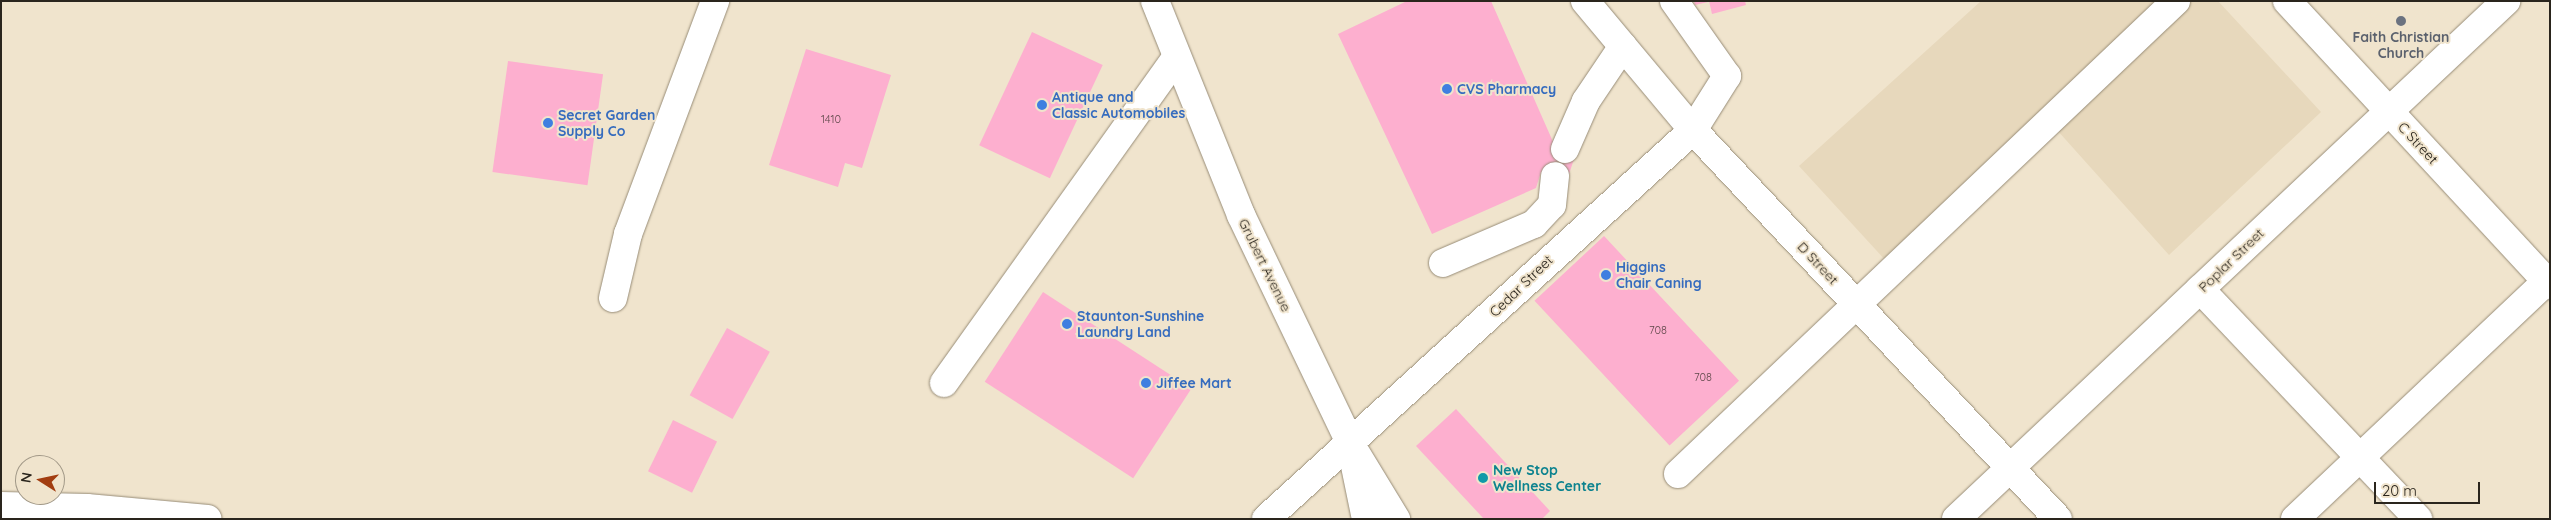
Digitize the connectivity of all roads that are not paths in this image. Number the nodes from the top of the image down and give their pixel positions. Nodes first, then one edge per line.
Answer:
1 (715, 1) edge
2 (1586, 1) edge
3 (1674, 1) edge
4 (2176, 1) edge
5 (2287, 1) edge
6 (2506, 1) edge
7 (1154, 3) edge
8 (1623, 46) junction
9 (1175, 59) junction
10 (2388, 111) junction
11 (1693, 130) junction
12 (1565, 148) dead end
13 (1555, 176) dead end
14 (1443, 263) dead end
15 (2549, 281) edge
16 (2200, 289) junction
17 (613, 298) dead end
18 (1855, 302) junction
19 (944, 383) dead end
20 (1351, 445) junction
21 (2361, 457) junction
22 (2011, 469) junction
23 (1678, 474) dead end
24 (1, 506) edge
25 (208, 519) edge
26 (1266, 519) edge
27 (1366, 519) edge
28 (1396, 519) edge
29 (1956, 519) edge
30 (2058, 519) edge
31 (2294, 519) edge
32 (2418, 519) edge

1 - 17 street
2 - 8 street, D Street
3 - 11 street, Cedar Street
4 - 18 street
5 - 10 street, C Street
6 - 10 street, Poplar Street
7 - 9 street, Grubert Avenue
8 - 11 street, D Street
8 - 12 street
9 - 19 street
9 - 20 street, Grubert Avenue
10 - 15 street, C Street
10 - 16 street, Poplar Street
11 - 18 street, D Street
11 - 20 street, Cedar Street
13 - 14 street
15 - 21 street
16 - 21 street
16 - 22 street, Poplar Street
18 - 22 street, D Street
18 - 23 street
20 - 26 street, Cedar Street
20 - 27 street
20 - 28 street, Grubert Avenue
21 - 31 street
21 - 32 street
22 - 29 street, Poplar Street
22 - 30 street, D Street
24 - 25 street

